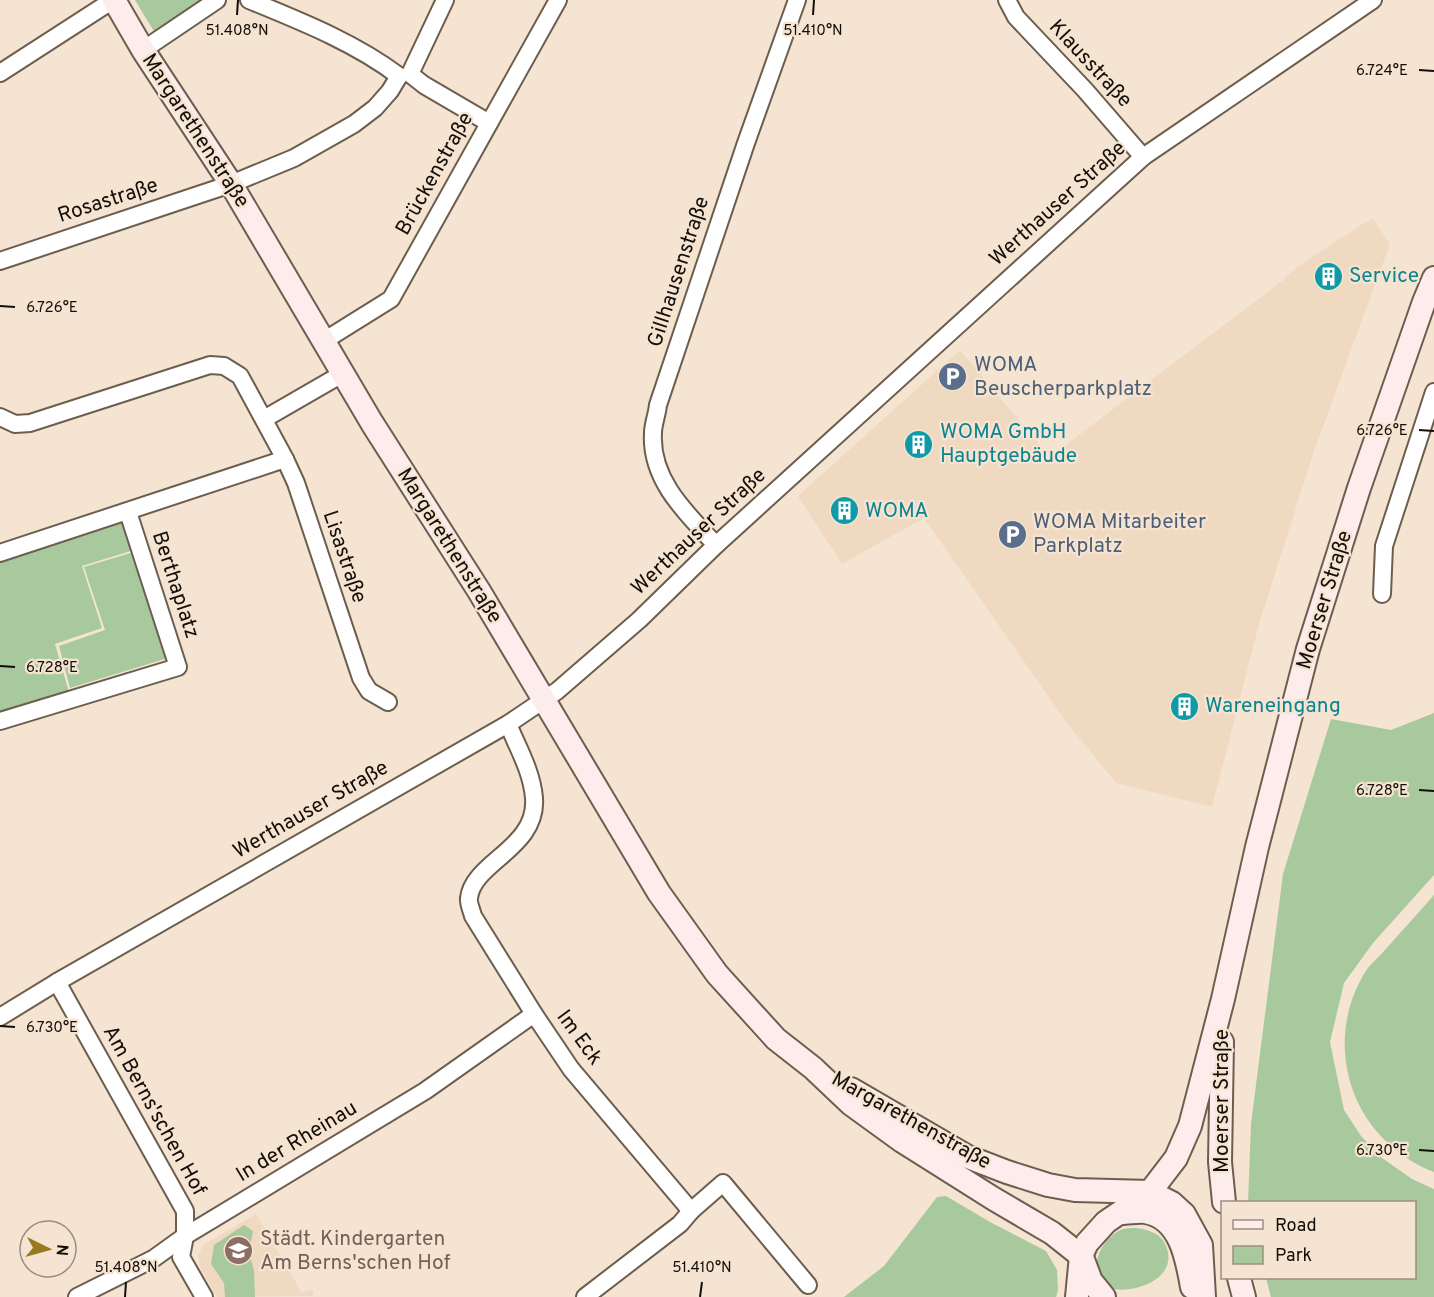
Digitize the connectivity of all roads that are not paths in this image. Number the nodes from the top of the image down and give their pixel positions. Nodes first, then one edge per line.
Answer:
1 (113, 0) edge
2 (217, 0) edge
3 (249, 0) edge
4 (445, 0) edge
5 (558, 0) edge
6 (798, 0) edge
7 (1007, 0) edge
8 (1373, 0) edge
9 (143, 50) junction
10 (0, 73) edge
11 (404, 75) junction
12 (489, 123) junction
13 (1143, 157) junction
14 (231, 184) junction
15 (0, 261) edge
16 (1434, 278) edge
17 (322, 342) junction
18 (342, 374) junction
19 (1434, 392) edge
20 (0, 417) edge
21 (264, 419) junction
22 (285, 459) junction
23 (128, 512) junction
24 (716, 545) junction
25 (0, 553) edge
26 (1382, 594) dead end
27 (544, 701) junction
28 (388, 702) dead end
29 (0, 721) edge
30 (508, 724) junction
31 (57, 982) junction
32 (1223, 999) junction
33 (534, 1014) junction
34 (0, 1017) edge
35 (813, 1068) junction
36 (1150, 1192) junction
37 (1224, 1201) edge
38 (691, 1211) junction
39 (1122, 1213) junction
40 (185, 1236) junction
41 (1081, 1256) junction
42 (1239, 1279) edge
43 (808, 1285) dead end
44 (77, 1297) edge
45 (204, 1297) edge
46 (585, 1297) edge
47 (1077, 1297) edge
48 (1104, 1297) edge
49 (1194, 1297) edge
50 (1204, 1297) edge
51 (1244, 1297) edge

1 - 9 main road, Margarethenstraße
1 - 10 street
2 - 9 street
3 - 11 street
4 - 11 street, Rosastraße
5 - 12 street, Brückenstraße
6 - 24 street, Gillhausenstraße
7 - 13 street, Klausstraße
8 - 13 street, Werthauser Straße
9 - 14 main road, Margarethenstraße
11 - 12 street
11 - 14 street, Rosastraße
12 - 17 street, Brückenstraße
13 - 24 street, Werthauser Straße
14 - 15 street, Rosastraße
14 - 17 main road, Margarethenstraße
16 - 32 main road, Moerser Straße
17 - 18 main road, Margarethenstraße
18 - 21 street
18 - 27 main road, Margarethenstraße
19 - 26 street
20 - 21 street, Lisastraße
21 - 22 street, Lisastraße
22 - 23 street, Berthaplatz
22 - 28 street, Lisastraße
23 - 25 street, Berthaplatz
23 - 29 street, Berthaplatz
24 - 27 street, Werthauser Straße
27 - 30 street, Werthauser Straße
27 - 35 main road, Margarethenstraße
30 - 31 street, Werthauser Straße
30 - 33 street, Im Eck
31 - 34 street, Werthauser Straße
31 - 40 street, Am Berns'schen Hof
32 - 36 main road, Moerser Straße
32 - 37 main road, Moerser Straße
33 - 38 street, Im Eck
33 - 40 street, In der Rheinau
35 - 36 main road, Margarethenstraße
35 - 41 main road, Margarethenstraße
36 - 39 main road, Moerser Straße
36 - 50 main road
38 - 43 street
38 - 46 street
39 - 41 main road, Moerser Straße
39 - 49 main road
40 - 44 street, In der Rheinau
40 - 45 street, Am Berns'schen Hof
41 - 47 main road
41 - 48 main road
42 - 51 main road

